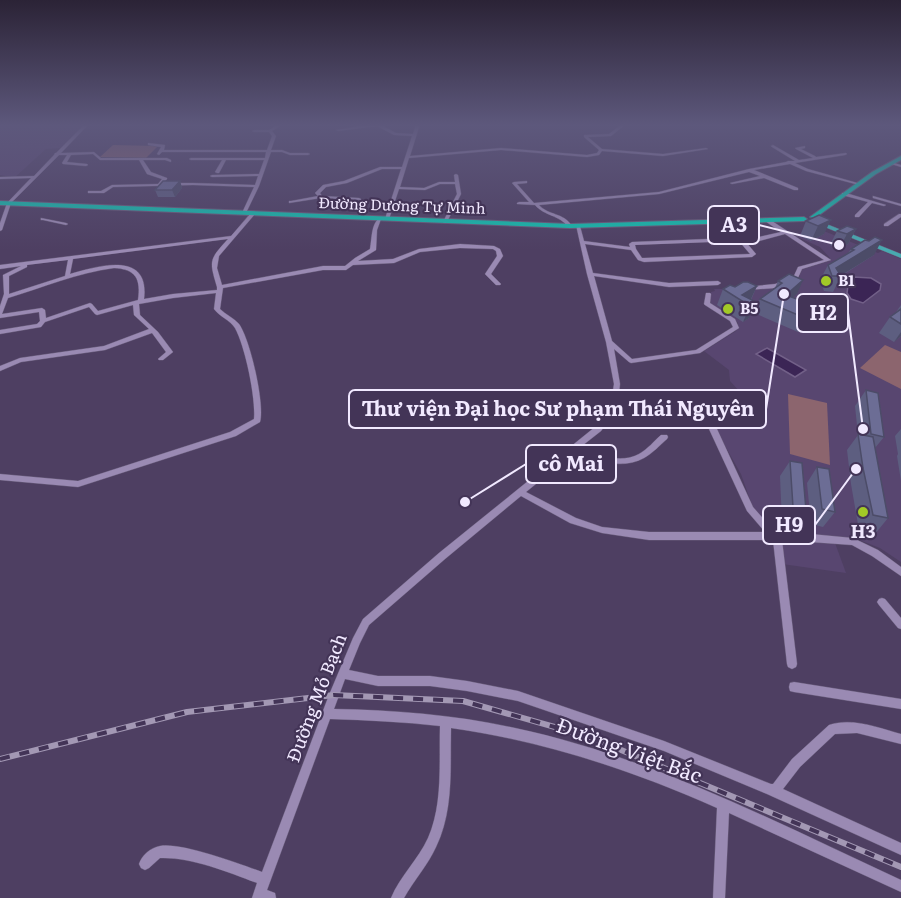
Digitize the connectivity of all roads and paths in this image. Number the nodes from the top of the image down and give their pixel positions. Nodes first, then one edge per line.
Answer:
1 (45, 166) edge
2 (144, 166) edge
3 (221, 166) edge
4 (264, 166) edge
5 (769, 166) edge
6 (797, 166) edge
7 (887, 166) edge
8 (404, 168) joint
9 (749, 170) junction
10 (217, 172) dead end
11 (261, 175) junction
12 (456, 175) dead end
13 (212, 176) dead end
14 (764, 176) junction
15 (34, 177) junction
16 (0, 178) edge
17 (525, 182) dead end
18 (457, 183) junction
19 (732, 183) dead end
20 (859, 184) junction
21 (159, 185) junction
22 (257, 186) junction
23 (397, 188) junction
24 (796, 189) dead end
25 (90, 192) dead end
26 (844, 194) junction
27 (321, 197) junction
28 (359, 199) dead end
29 (873, 199) junction
30 (291, 202) dead end
31 (0, 203) edge
32 (9, 203) junction
33 (519, 203) dead end
34 (534, 204) junction
35 (884, 205) dead end
36 (901, 205) edge
37 (244, 213) junction
38 (254, 214) junction
39 (901, 214) edge
40 (856, 216) dead end
41 (43, 219) dead end
42 (383, 219) junction
43 (813, 219) junction
44 (767, 220) junction
45 (445, 222) junction
46 (66, 224) dead end
47 (886, 225) dead end
48 (574, 226) junction
49 (0, 230) edge
50 (786, 232) junction
51 (232, 237) junction
52 (741, 240) junction
53 (583, 242) junction
54 (633, 249) junction
55 (901, 256) edge
56 (71, 258) junction
57 (26, 263) junction
58 (353, 263) junction
59 (0, 267) edge
60 (590, 274) junction
61 (67, 277) junction
62 (718, 283) dead end
63 (498, 284) dead end
64 (747, 288) edge
65 (220, 289) junction
66 (708, 294) dead end
67 (7, 297) junction
68 (139, 301) junction
69 (0, 315) edge
70 (43, 321) junction
71 (153, 330) junction
72 (0, 332) edge
73 (609, 342) junction
74 (161, 359) dead end
75 (0, 369) edge
76 (742, 409) dead end
77 (664, 437) dead end
78 (573, 450) junction
79 (0, 477) edge
80 (520, 492) junction
81 (775, 536) junction
82 (901, 572) edge
83 (882, 602) dead end
84 (901, 625) edge
85 (792, 664) dead end
86 (343, 674) junction
87 (794, 687) dead end
88 (901, 704) edge
89 (328, 714) junction
90 (446, 722) junction
91 (901, 739) edge
92 (771, 790) junction
93 (723, 806) junction
94 (901, 849) edge
95 (145, 864) dead end
96 (266, 879) junction
97 (901, 886) edge
98 (263, 896) edge
99 (397, 898) edge
100 (719, 898) edge

1 - 15 street
2 - 21 street
3 - 10 street
4 - 11 street
5 - 9 street
6 - 20 street
7 - 20 highway
8 - 23 street
8 - 27 street
9 - 14 street
9 - 34 street
11 - 13 street
11 - 22 street
12 - 18 street
14 - 19 street
14 - 24 street
15 - 16 street
15 - 32 street
17 - 34 street
18 - 23 street
18 - 45 street
20 - 26 highway
21 - 22 street
21 - 25 street
22 - 37 street
23 - 42 street
26 - 29 street
26 - 43 highway
27 - 28 street
27 - 30 street
29 - 35 street
29 - 36 street
29 - 40 street
31 - 32 highway, Đường Dương Tự Minh
32 - 37 highway, Đường Dương Tự Minh
32 - 49 street
33 - 34 street
34 - 48 street
37 - 38 highway, Đường Dương Tự Minh
38 - 42 highway, Đường Dương Tự Minh
38 - 51 street
39 - 47 street
41 - 46 street
42 - 45 highway, Đường Dương Tự Minh
42 - 58 street
43 - 44 highway, Đường Dương Tự Minh
43 - 55 main road
44 - 48 highway, Đường Dương Tự Minh
44 - 50 street
45 - 48 highway, Đường Dương Tự Minh
48 - 53 street, Đường Mỏ Bạch
50 - 52 street
50 - 64 street
51 - 56 street
51 - 65 street
52 - 54 street
52 - 54 street
53 - 54 street
53 - 60 street, Đường Mỏ Bạch
56 - 57 street
56 - 61 street
57 - 59 street
57 - 67 street
58 - 63 street
58 - 65 street
60 - 62 street
60 - 73 street, Đường Mỏ Bạch
61 - 67 street
61 - 68 street
65 - 68 street
65 - 79 street
66 - 73 street
67 - 69 street
68 - 70 street
68 - 71 street
69 - 70 street
70 - 72 street
71 - 74 street
71 - 75 street
73 - 78 street, Đường Mỏ Bạch
76 - 81 street
77 - 78 street
78 - 80 street, Đường Mỏ Bạch
80 - 81 street
80 - 86 street, Đường Mỏ Bạch
81 - 82 street
81 - 85 street
83 - 84 street
86 - 89 street, Đường Mỏ Bạch
86 - 92 street
87 - 88 street
89 - 90 street, Đường Việt Bắc
89 - 96 street, Đường Mỏ Bạch
90 - 93 street, Đường Việt Bắc
90 - 99 street
91 - 92 street
92 - 94 street
93 - 97 street, Đường Việt Bắc
93 - 100 street
95 - 96 street
96 - 98 street, Đường Mỏ Bạch

